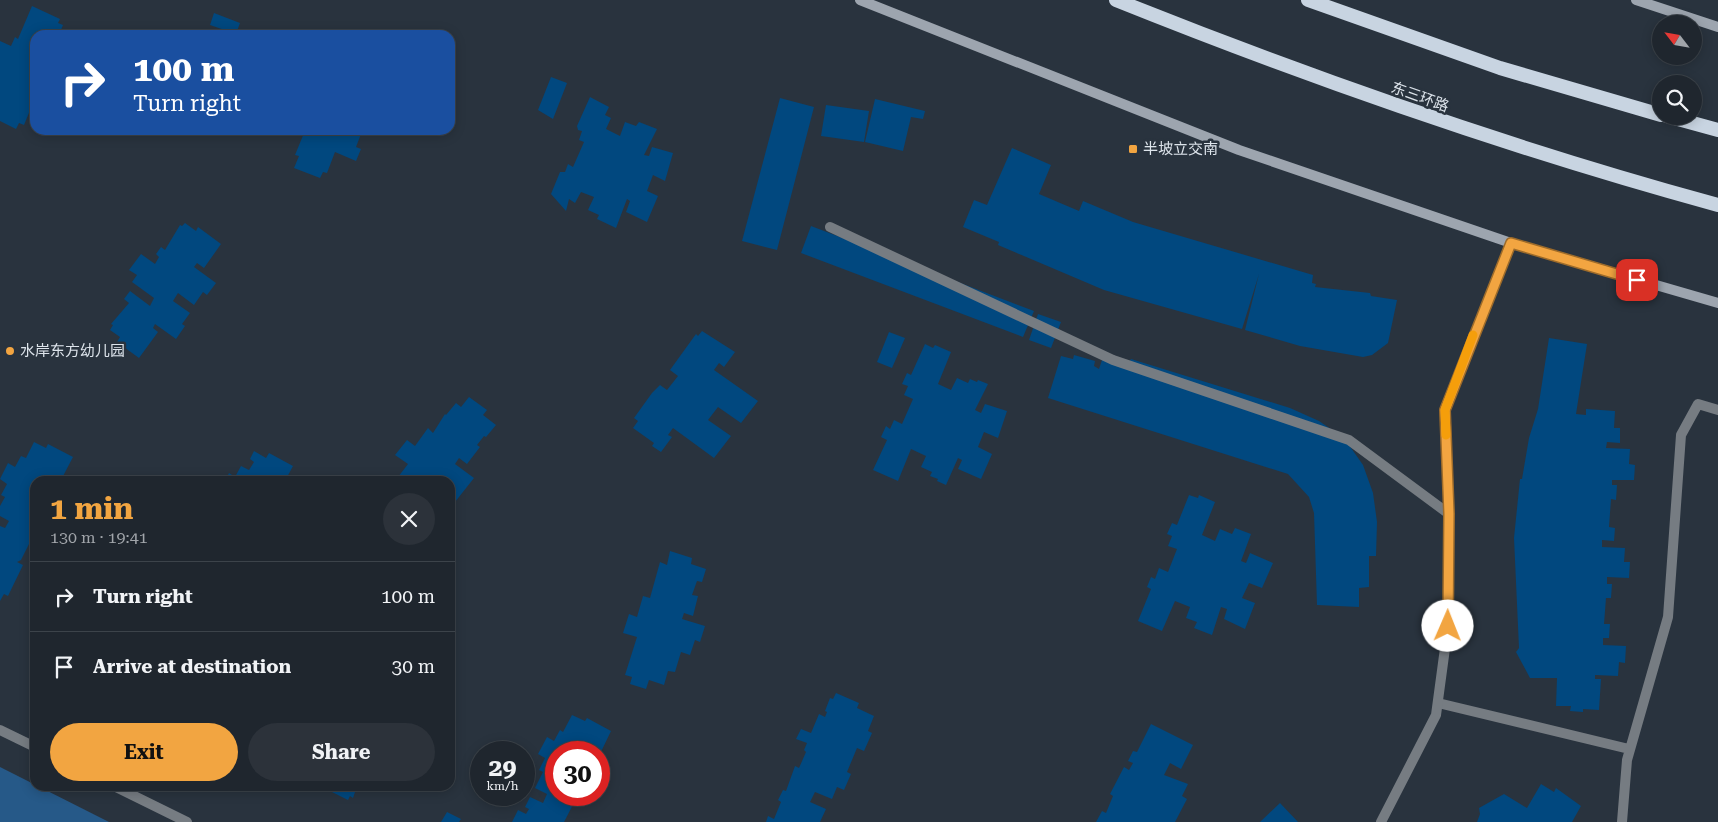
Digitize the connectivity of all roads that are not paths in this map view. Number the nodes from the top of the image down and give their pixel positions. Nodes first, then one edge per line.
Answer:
1 (860, 0) edge
2 (1116, 0) edge
3 (1308, 0) edge
4 (1636, 0) edge
5 (1718, 27) edge
6 (1652, 112) edge
7 (1700, 125) edge
8 (1718, 130) edge
9 (1718, 205) edge
10 (830, 227) dead end
11 (1511, 243) junction
12 (1718, 303) edge
13 (1718, 410) edge
14 (1449, 514) junction
15 (1438, 702) junction
16 (0, 730) edge
17 (30, 745) edge
18 (1629, 749) junction
19 (124, 791) edge
20 (187, 822) edge
21 (1381, 822) edge
22 (1622, 822) edge

1 - 11 main road
2 - 9 highway, 东三环路
3 - 6 highway
4 - 5 main road
7 - 8 highway
10 - 14 street
11 - 12 main road
11 - 14 street
13 - 18 street
14 - 15 street
15 - 18 street
15 - 21 street
16 - 17 street
18 - 22 street
19 - 20 street

